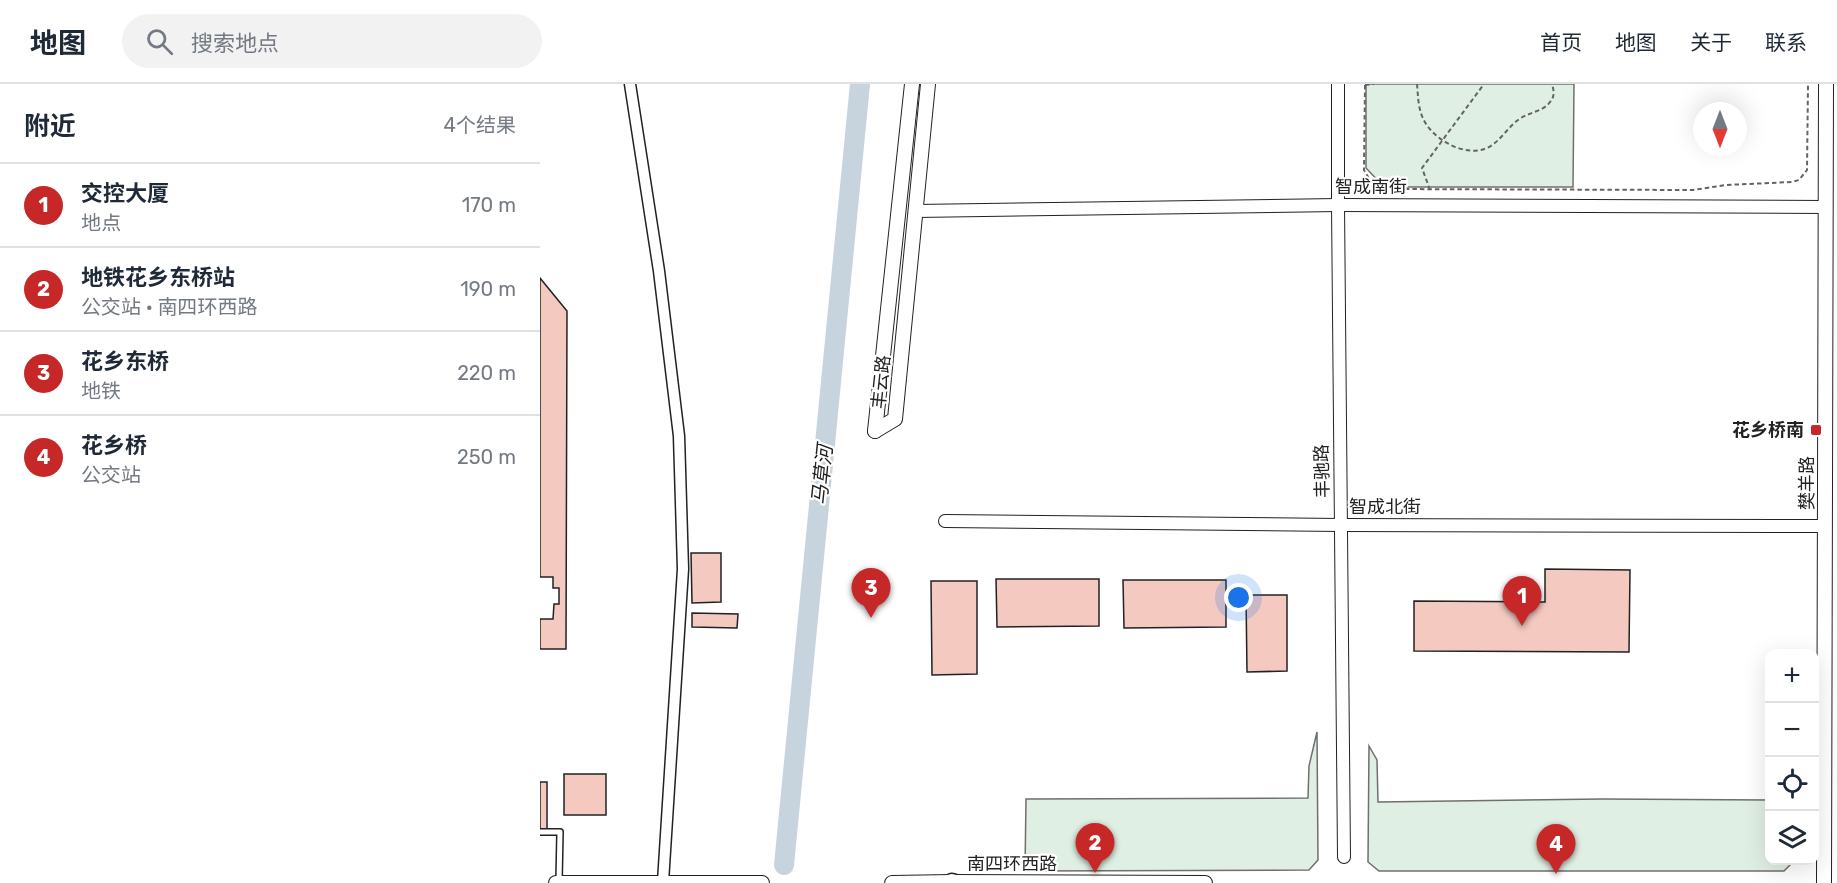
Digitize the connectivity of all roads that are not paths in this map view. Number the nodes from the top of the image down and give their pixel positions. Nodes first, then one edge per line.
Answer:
1 (630, 84) edge
2 (912, 84) edge
3 (928, 84) edge
4 (1338, 84) edge
5 (1826, 84) edge
6 (1338, 205) junction
7 (1826, 207) junction
8 (916, 211) junction
9 (945, 521) dead end
10 (1341, 525) junction
11 (1825, 526) junction
12 (540, 832) edge
13 (1344, 857) dead end
14 (663, 882) edge
15 (954, 882) edge
16 (558, 883) edge
17 (762, 883) edge
18 (892, 883) edge
19 (1205, 883) edge
20 (1824, 883) edge

1 - 14 street
2 - 8 main road, 丰云路
3 - 8 main road, 丰云路
4 - 6 street, 丰驰路
5 - 7 main road, 樊羊路
6 - 7 street, 智成南街
6 - 8 street, 智成南街
6 - 10 street, 丰驰路
7 - 11 main road, 樊羊路
9 - 10 street, 智成北街
10 - 11 street, 智成北街
10 - 13 street, 丰驰路
11 - 20 main road, 樊羊路
12 - 16 lane
14 - 16 main road
14 - 17 main road
15 - 18 main road, 南四环西路
15 - 19 main road, 南四环西路

